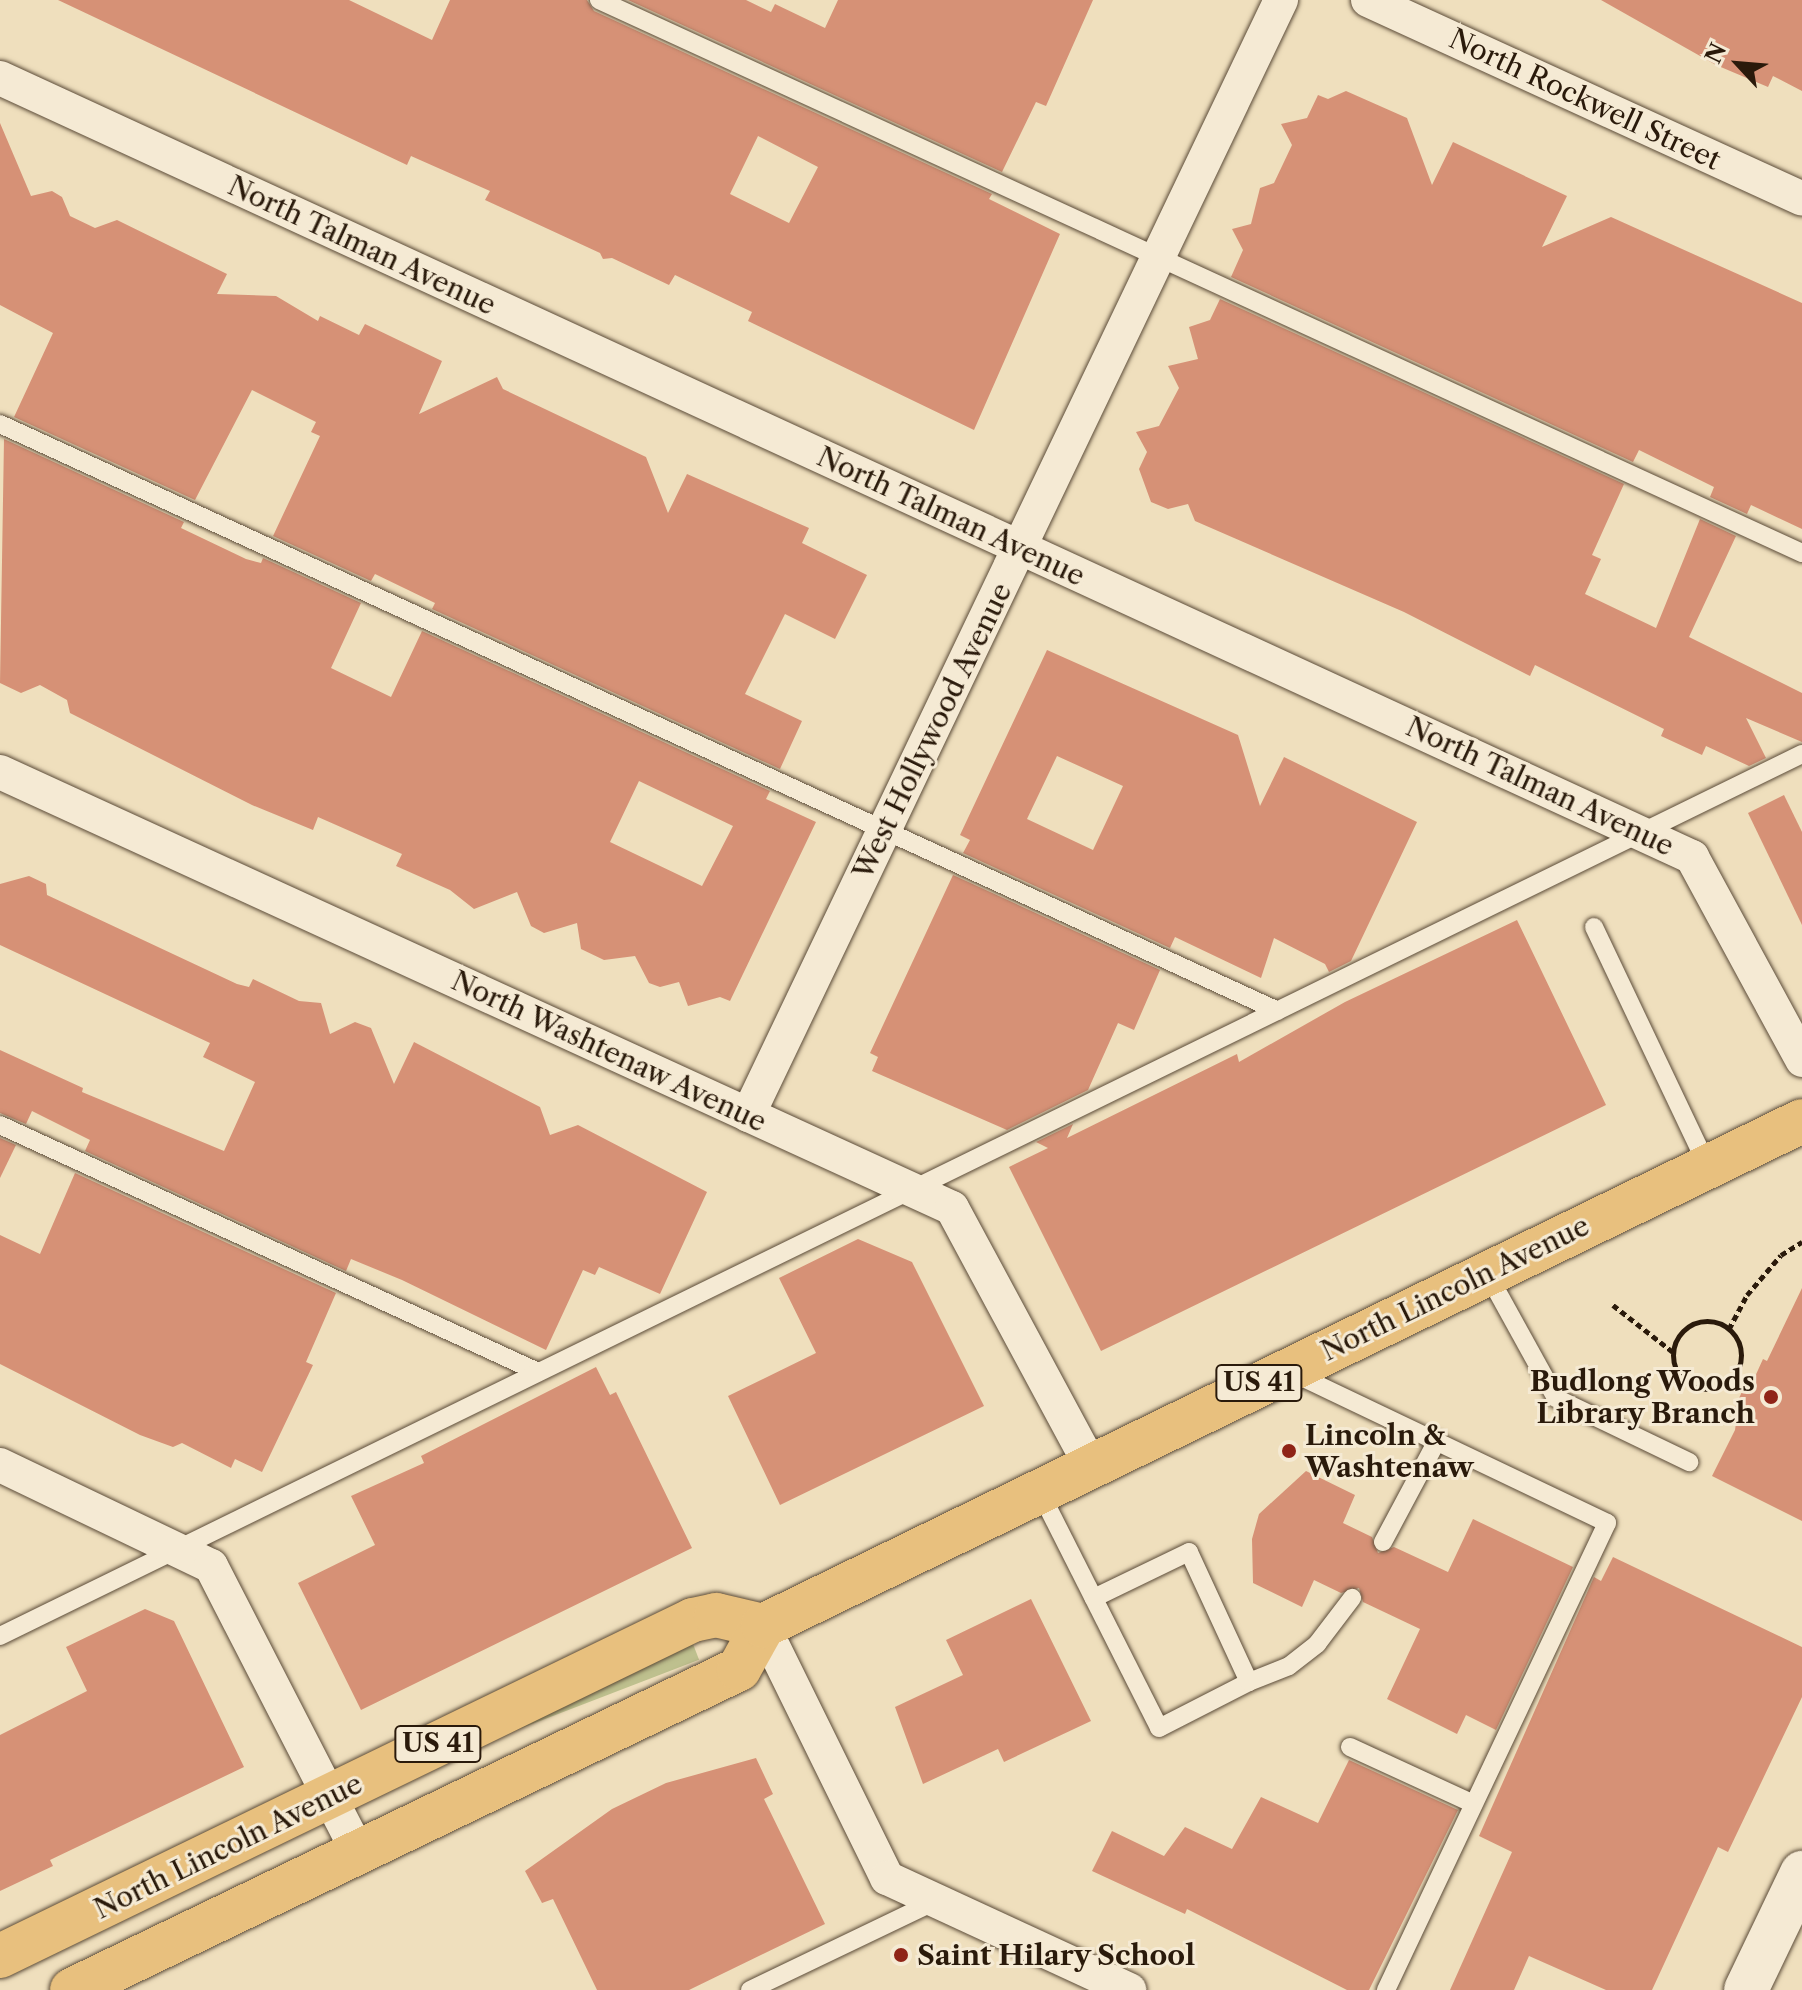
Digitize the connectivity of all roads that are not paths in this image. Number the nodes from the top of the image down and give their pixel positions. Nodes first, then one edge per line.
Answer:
1 (599, 0) edge
2 (1281, 0) edge
3 (1368, 0) edge
4 (0, 78) edge
5 (1802, 199) edge
6 (1158, 257) junction
7 (0, 424) edge
8 (1019, 548) junction
9 (1802, 553) edge
10 (1802, 754) edge
11 (0, 772) edge
12 (884, 830) junction
13 (1645, 832) junction
14 (1594, 927) dead end
15 (1278, 1011) junction
16 (1802, 1060) edge
17 (748, 1115) junction
18 (1802, 1121) edge
19 (0, 1125) edge
20 (1708, 1167) junction
21 (910, 1190) junction
22 (1487, 1273) junction
23 (1286, 1370) junction
24 (538, 1372) junction
25 (1437, 1441) junction
26 (1689, 1462) dead end
27 (0, 1465) edge
28 (1091, 1466) junction
29 (1040, 1492) junction
30 (1383, 1542) dead end
31 (181, 1547) junction
32 (1094, 1598) junction
33 (1352, 1598) dead end
34 (763, 1626) junction
35 (0, 1636) edge
36 (1249, 1682) junction
37 (1350, 1747) dead end
38 (329, 1796) junction
39 (1474, 1804) junction
40 (358, 1852) junction
41 (1802, 1873) edge
42 (936, 1901) junction
43 (0, 1956) edge
44 (72, 1990) edge
45 (750, 1990) edge
46 (1129, 1990) edge
47 (1386, 1990) edge
48 (1746, 1990) edge

1 - 6 lane
2 - 6 street, West Hollywood Avenue
3 - 5 street, North Rockwell Street
4 - 8 street, North Talman Avenue
6 - 8 street, West Hollywood Avenue
6 - 9 lane
7 - 12 lane
8 - 12 street, West Hollywood Avenue
8 - 13 street, North Talman Avenue
10 - 13 lane
11 - 17 street, North Washtenaw Avenue
12 - 15 lane
12 - 17 street, West Hollywood Avenue
13 - 15 lane
13 - 16 street, North Talman Avenue
14 - 20 lane
15 - 21 lane
17 - 21 street, North Washtenaw Avenue
18 - 20 main road, North Lincoln Avenue / US 41
19 - 24 lane
20 - 22 main road, North Lincoln Avenue / US 41
21 - 24 lane
21 - 28 street, North Washtenaw Avenue
22 - 23 main road, North Lincoln Avenue / US 41
22 - 26 lane
23 - 25 lane
23 - 28 main road, North Lincoln Avenue / US 41
24 - 31 lane
25 - 30 lane
25 - 39 lane
27 - 31 street
28 - 29 main road, North Lincoln Avenue / US 41
29 - 32 lane
29 - 34 main road, North Lincoln Avenue / US 41
31 - 35 lane
31 - 38 street
32 - 36 lane
32 - 36 lane
33 - 36 lane
34 - 38 main road, North Lincoln Avenue / US 41
34 - 40 main road, US 41
34 - 42 street
37 - 39 lane
38 - 40 street
38 - 43 main road, North Lincoln Avenue / US 41
39 - 47 lane
40 - 44 main road, US 41
41 - 48 street
42 - 45 lane
42 - 46 street

